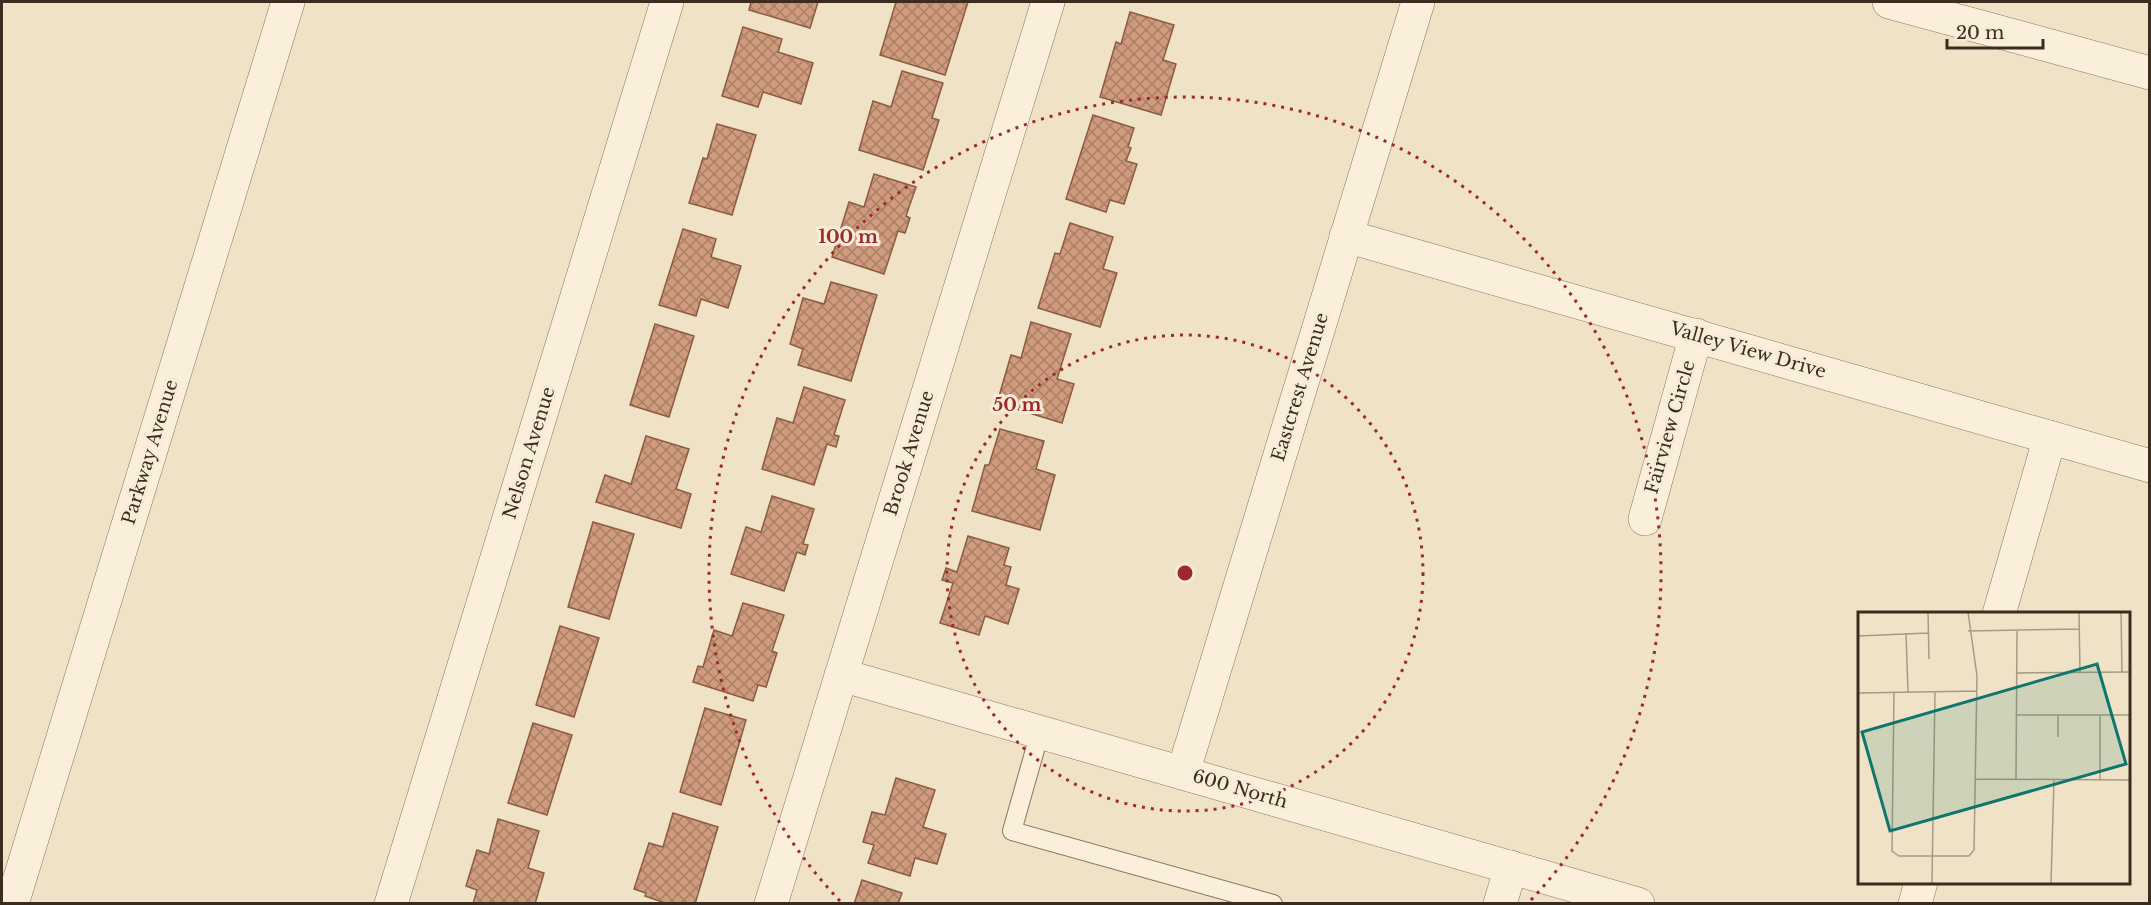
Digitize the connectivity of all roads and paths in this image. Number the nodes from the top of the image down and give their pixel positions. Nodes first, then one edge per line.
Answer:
1 (288, 2) edge
2 (667, 2) edge
3 (1048, 2) edge
4 (1418, 2) edge
5 (1889, 2) edge
6 (1984, 14) edge
7 (2150, 73) edge
8 (1346, 236) junction
9 (1696, 336) junction
10 (2050, 437) junction
11 (2150, 466) edge
12 (1645, 519) dead end
13 (2000, 612) edge
14 (841, 675) junction
15 (1040, 732) junction
16 (1183, 773) junction
17 (1511, 867) junction
18 (1920, 884) edge
19 (12, 903) edge
20 (391, 903) edge
21 (771, 903) edge
22 (1273, 903) edge
23 (1500, 903) edge
24 (1638, 903) edge
25 (1915, 903) edge

1 - 19 street, Parkway Avenue
2 - 20 street, Nelson Avenue
3 - 14 street, Brook Avenue
4 - 8 street, Eastcrest Avenue
5 - 6 street
6 - 7 street
8 - 9 street, Valley View Drive
8 - 16 street, Eastcrest Avenue
9 - 10 street, Valley View Drive
9 - 12 street, Fairview Circle
10 - 11 street, Valley View Drive
10 - 13 street
14 - 15 street, 600 North
14 - 21 street, Brook Avenue
15 - 16 street, 600 North
15 - 22 lane
16 - 17 street, 600 North
17 - 23 street
17 - 24 street, 600 North
18 - 25 street

